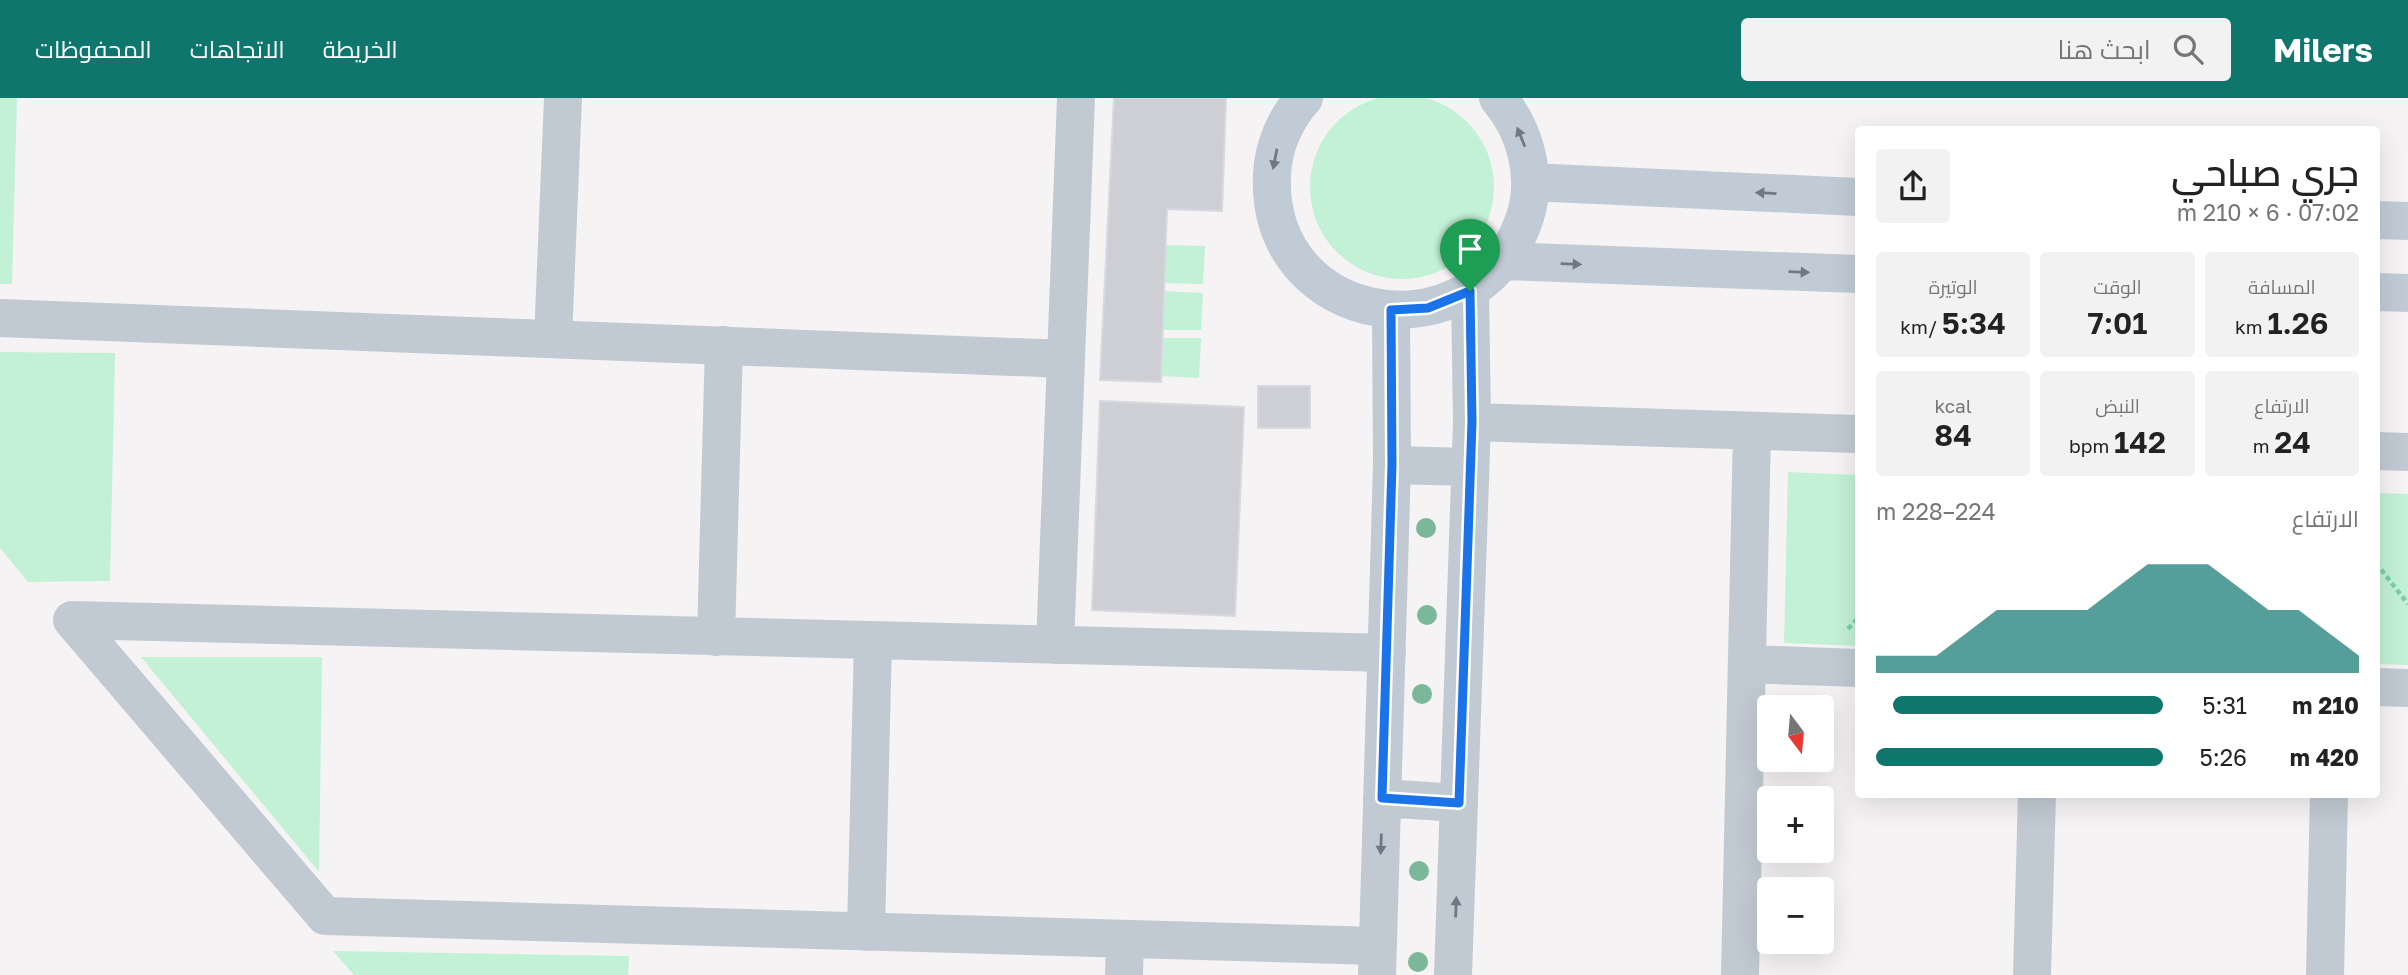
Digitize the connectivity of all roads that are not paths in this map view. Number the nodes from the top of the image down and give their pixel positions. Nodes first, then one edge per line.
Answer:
1 (563, 98) edge
2 (1076, 98) edge
3 (1304, 98) edge
4 (1497, 98) edge
5 (1530, 181) junction
6 (1855, 197) edge
7 (2380, 220) edge
8 (2408, 221) edge
9 (1503, 261) junction
10 (1855, 274) edge
11 (1470, 291) junction
12 (2380, 292) edge
13 (2408, 293) edge
14 (1391, 310) junction
15 (0, 318) edge
16 (553, 339) junction
17 (724, 345) junction
18 (1066, 359) junction
19 (1472, 422) junction
20 (1752, 431) junction
21 (1855, 434) edge
22 (2380, 451) edge
23 (2408, 452) edge
24 (1392, 465) junction
25 (1470, 467) junction
26 (716, 636) junction
27 (873, 640) junction
28 (1055, 645) junction
29 (1387, 653) junction
30 (1747, 664) junction
31 (1855, 668) edge
32 (2380, 687) edge
33 (2408, 688) edge
34 (1382, 798) junction
35 (2037, 798) edge
36 (2329, 798) edge
37 (1459, 803) junction
38 (866, 932) junction
39 (1124, 957) edge
40 (1377, 960) edge
41 (1453, 975) edge
42 (1740, 975) edge
43 (2032, 975) edge
44 (2325, 975) edge

1 - 16 street
2 - 18 street
3 -> 14 street
5 -> 4 street
6 -> 5 street
5 - 9 street
7 - 8 street
9 -> 10 street
9 - 11 street
11 - 14 street
11 - 19 street
12 - 13 street
14 - 24 street
15 - 16 street
16 - 17 street
17 - 18 street
17 - 26 street
18 - 28 street
19 - 20 street
19 - 25 street
20 - 21 street
20 - 30 street
22 - 23 street
24 - 25 street
24 - 29 street
25 - 37 street
26 - 27 street
26 - 38 street
27 - 28 street
27 - 38 street
28 - 29 street
29 - 34 street
30 - 31 street
30 - 42 street
32 - 33 street
34 - 37 street
34 -> 40 street
35 - 43 street
36 - 44 street
41 -> 37 street
38 - 39 street
39 - 40 street

